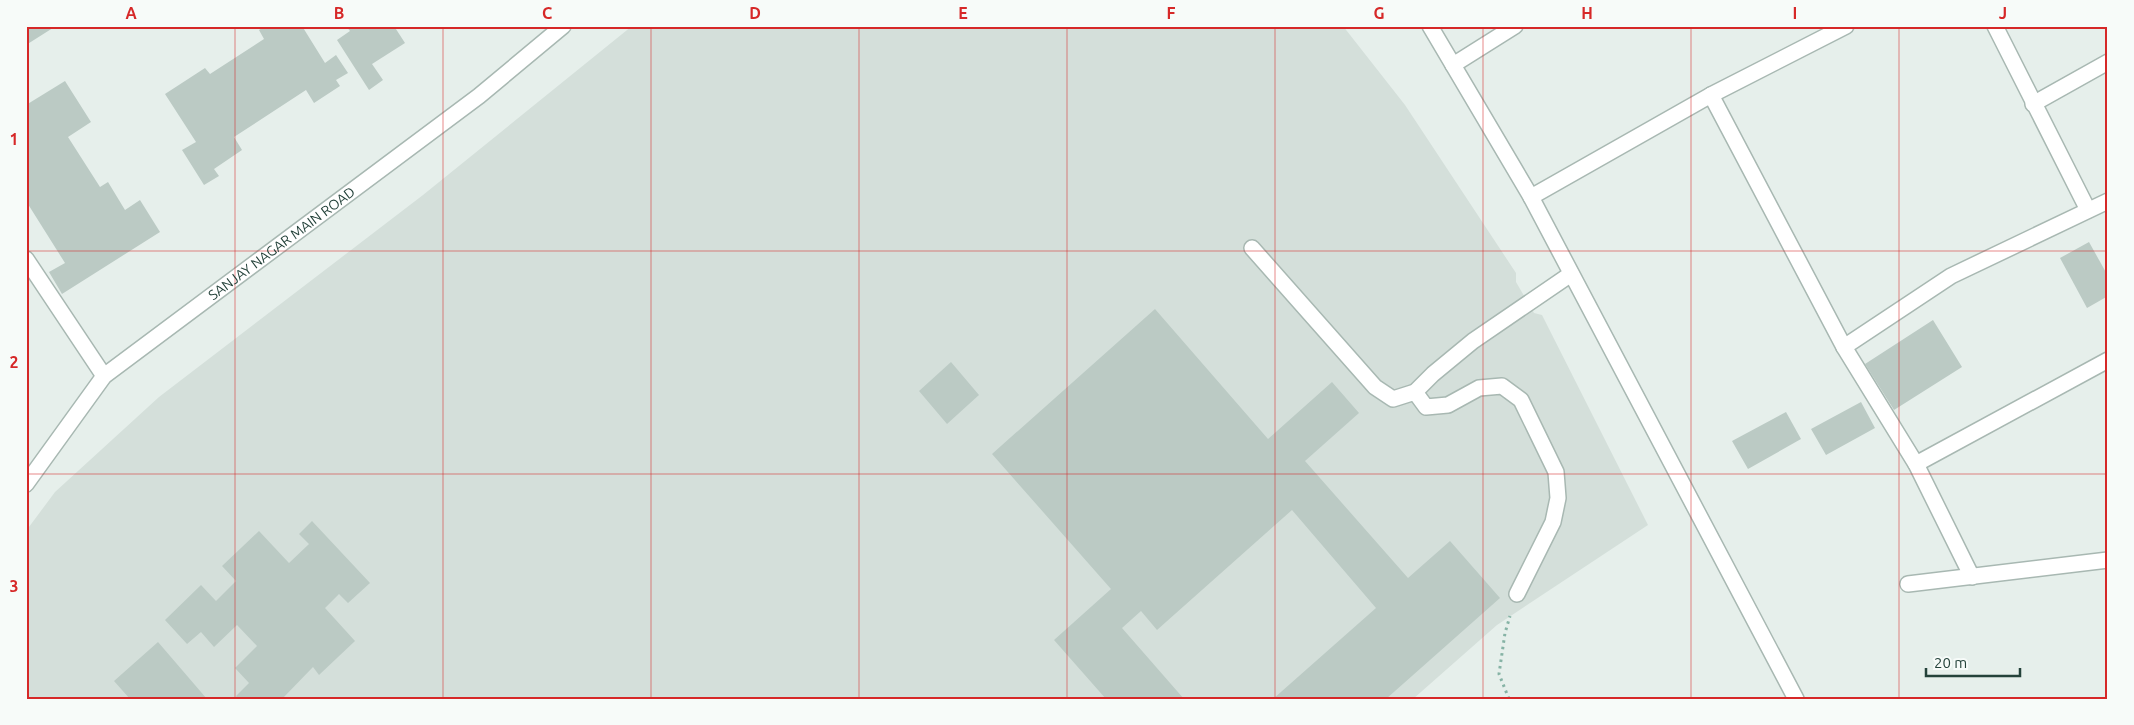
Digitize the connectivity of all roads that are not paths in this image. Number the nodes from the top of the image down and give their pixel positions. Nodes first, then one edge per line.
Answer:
1 (563, 26) edge
2 (1430, 26) edge
3 (1515, 26) edge
4 (1846, 26) edge
5 (1995, 26) edge
6 (2108, 62) edge
7 (1453, 64) junction
8 (1710, 96) junction
9 (2033, 104) junction
10 (1530, 196) junction
11 (2108, 201) edge
12 (2088, 210) junction
13 (1252, 248) dead end
14 (26, 259) edge
15 (1571, 274) junction
16 (1844, 347) junction
17 (2108, 360) edge
18 (104, 376) junction
19 (1415, 392) junction
20 (1916, 464) junction
21 (26, 484) edge
22 (2108, 560) edge
23 (1972, 577) junction
24 (1908, 584) dead end
25 (1517, 594) road end
26 (1796, 699) edge

1 - 18 street, SANJAY NAGAR MAIN ROAD
2 - 7 street
3 - 7 street
4 - 8 street
5 - 9 street
6 - 9 street
7 - 10 street
8 - 10 street
8 - 16 street
9 - 12 street
10 - 15 street
11 - 12 street
12 - 16 street
13 - 19 street
14 - 18 street
15 - 19 street
15 - 26 street
16 - 20 street
17 - 20 street
18 - 21 street, SANJAY NAGAR MAIN ROAD
19 - 25 street
20 - 23 street
22 - 23 street
23 - 24 street

